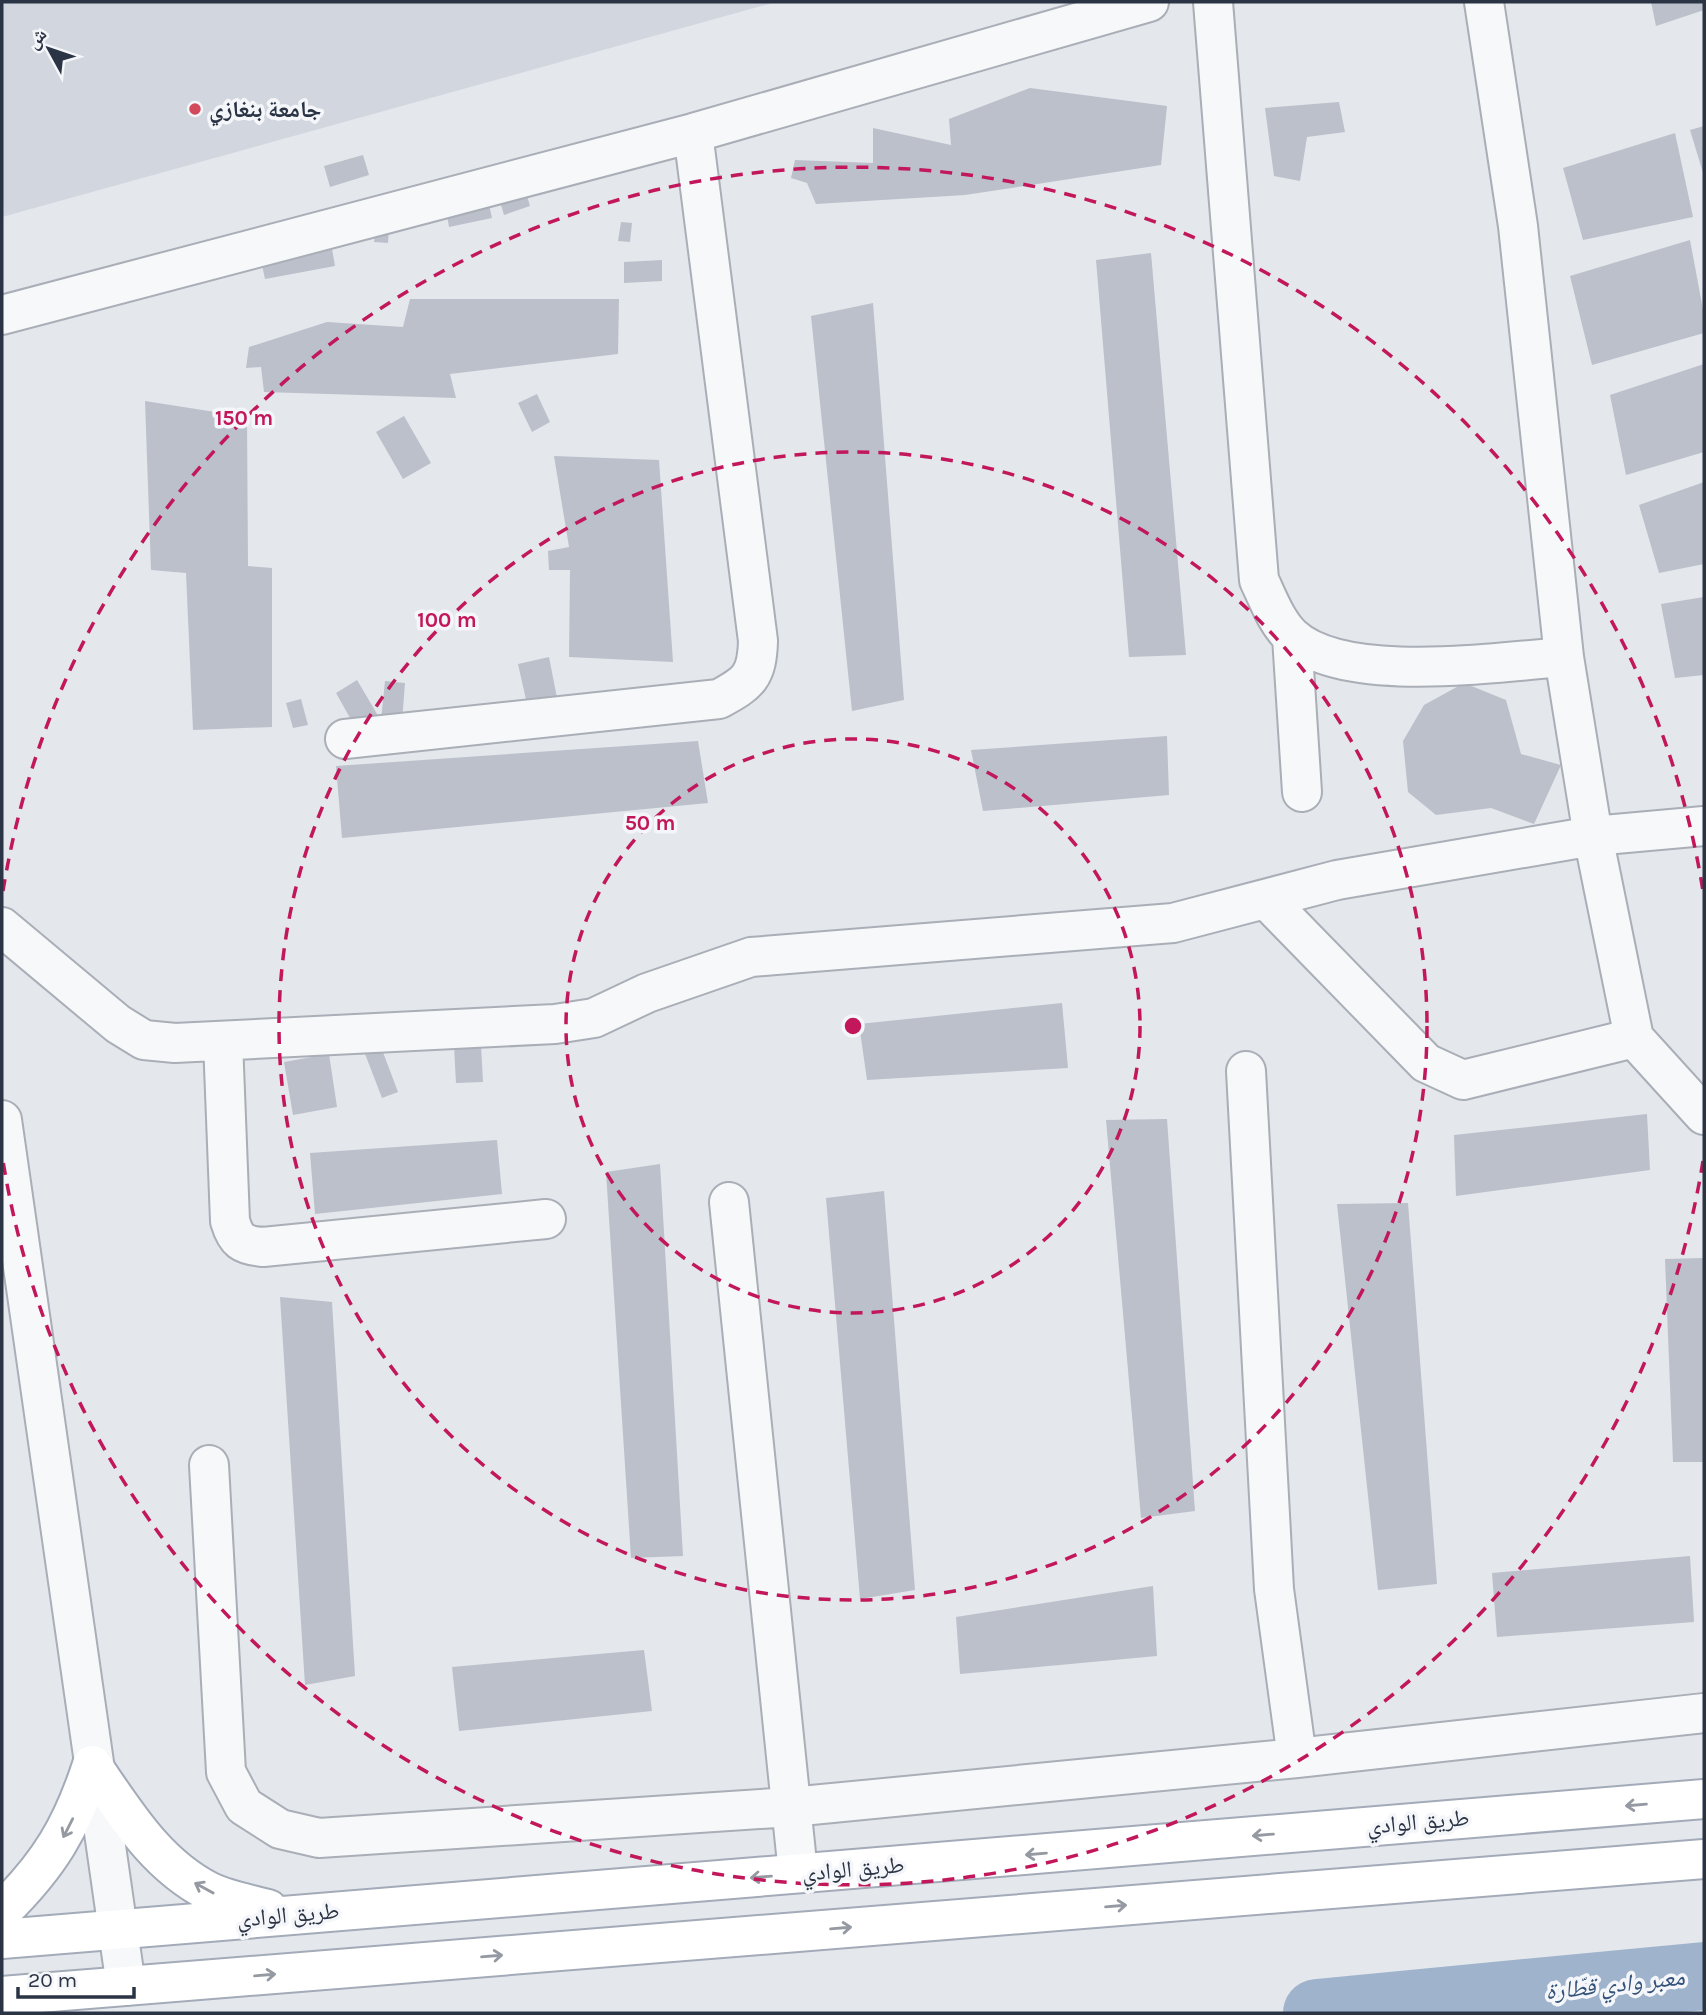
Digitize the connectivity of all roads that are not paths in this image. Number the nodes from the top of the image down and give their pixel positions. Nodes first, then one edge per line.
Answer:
1 (1149, 2) edge
2 (1213, 2) edge
3 (1483, 2) edge
4 (693, 134) junction
5 (2, 315) edge
6 (1292, 637) junction
7 (1564, 657) junction
8 (345, 739) dead end
9 (1302, 792) dead end
10 (1704, 826) edge
11 (1593, 836) junction
12 (1267, 900) junction
13 (2, 926) edge
14 (1634, 1038) junction
15 (223, 1041) junction
16 (1246, 1071) dead end
17 (1704, 1115) edge
18 (2, 1120) edge
19 (729, 1202) dead end
20 (546, 1219) dead end
21 (209, 1465) dead end
22 (1704, 1713) edge
23 (1297, 1758) junction
24 (92, 1765) junction
25 (1704, 1799) edge
26 (791, 1807) junction
27 (1302, 1832) junction
28 (1704, 1859) edge
29 (798, 1874) junction
30 (1307, 1891) junction
31 (2, 1911) edge
32 (293, 1915) junction
33 (118, 1929) junction
34 (2, 1939) edge
35 (126, 1986) junction
36 (2, 1996) edge

1 - 4 street
2 - 6 street
3 - 7 street
4 - 5 street
4 - 8 street
6 - 7 street
6 - 9 street
7 - 11 street
10 - 11 street
11 - 12 street
11 - 14 street
12 - 14 street
12 - 15 street
13 - 15 street
14 - 17 street
15 - 20 street
16 - 23 street
18 - 24 street
19 - 26 street
21 - 26 street
22 - 23 street
23 - 26 street
24 -> 31 main road
32 -> 24 main road
24 - 33 street
25 -> 27 main road, طريق الوادي
26 - 29 street
27 -> 29 main road, طريق الوادي
27 - 30 main road
28 - 30 main road
29 -> 32 main road, طريق الوادي
35 -> 30 main road
32 - 33 main road, طريق الوادي
33 - 34 main road, طريق الوادي
33 - 35 street
35 - 36 main road

